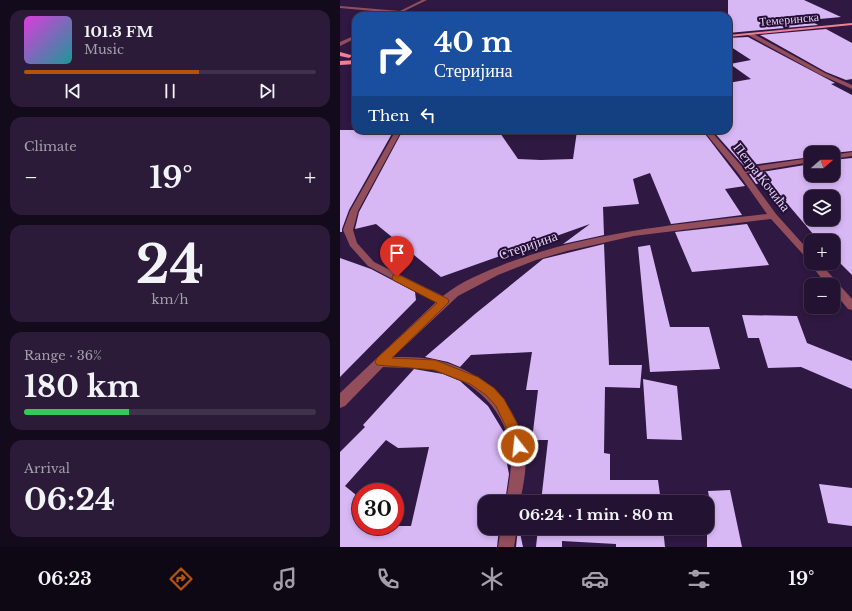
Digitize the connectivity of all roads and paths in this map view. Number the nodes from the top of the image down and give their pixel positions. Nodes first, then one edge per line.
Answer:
1 (425, 0) edge
2 (340, 7) edge
3 (401, 12) joint
4 (852, 24) edge
5 (750, 34) junction
6 (732, 36) edge
7 (352, 38) edge
8 (340, 44) edge
9 (340, 56) edge
10 (352, 56) edge
11 (352, 62) edge
12 (340, 63) edge
13 (852, 87) edge
14 (397, 134) edge
15 (709, 134) edge
16 (852, 154) edge
17 (840, 156) edge
18 (804, 161) edge
19 (741, 171) junction
20 (773, 216) junction
21 (804, 251) edge
22 (820, 270) edge
23 (444, 302) junction
24 (852, 306) edge
25 (381, 362) junction
26 (340, 402) edge
27 (514, 495) edge
28 (508, 535) edge
29 (506, 547) edge

1 - 3 street
2 - 3 street
4 - 5 main road, Темеринска
5 - 6 main road, Темеринска
5 - 13 street
7 - 8 street
9 - 10 main road
11 - 12 main road
14 - 23 street
15 - 19 street, Петра Кочића
16 - 17 street
18 - 19 street
19 - 20 street, Петра Кочића
20 - 21 street, Петра Кочића
20 - 23 street, Стеријина
22 - 24 street
23 - 25 street, Стеријина
25 - 26 street, Стеријина
25 - 27 street
28 - 29 street

